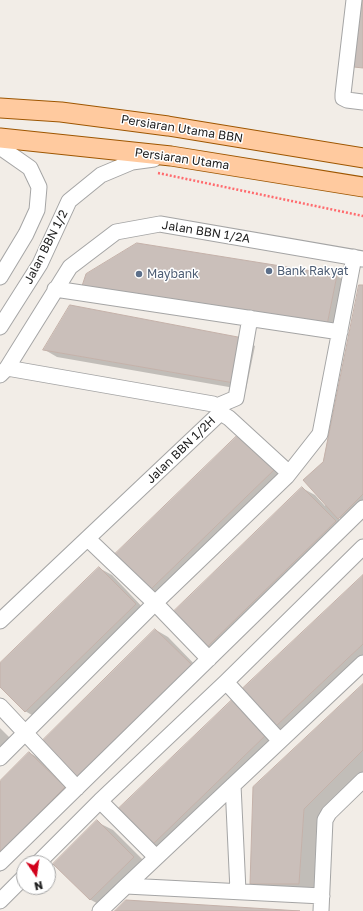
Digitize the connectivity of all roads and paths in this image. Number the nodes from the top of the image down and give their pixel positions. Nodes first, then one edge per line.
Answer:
1 (354, 0) edge
2 (363, 102) edge
3 (0, 108) edge
4 (0, 138) edge
5 (0, 147) edge
6 (170, 156) junction
7 (363, 158) edge
8 (154, 172) dead end
9 (363, 187) edge
10 (363, 216) edge
11 (359, 258) edge
12 (0, 277) edge
13 (55, 289) junction
14 (250, 318) junction
15 (0, 327) edge
16 (340, 332) junction
17 (4, 371) edge
18 (218, 409) junction
19 (289, 473) junction
20 (363, 508) edge
21 (88, 539) junction
22 (363, 547) edge
23 (155, 603) junction
24 (0, 621) edge
25 (209, 659) junction
26 (363, 662) edge
27 (226, 682) junction
28 (0, 706) edge
29 (24, 733) junction
30 (280, 741) junction
31 (0, 758) edge
32 (363, 780) edge
33 (233, 785) junction
34 (77, 788) junction
35 (100, 801) junction
36 (46, 855) edge
37 (156, 858) junction
38 (0, 863) edge
39 (16, 885) edge
40 (126, 886) junction
41 (238, 891) junction
42 (322, 896) junction
43 (0, 901) edge
44 (100, 911) edge
45 (321, 911) edge

1 - 2 street
3 - 7 main road, Persiaran Utama BBN
4 - 6 main road, Persiaran Utama
5 - 12 street, Jalan BBN 1/2
6 - 9 main road, Persiaran Utama
6 - 15 street, Jalan BBN 1/2
8 - 10 path
11 - 13 street, Jalan BBN 1/2A
11 - 16 street
13 - 14 street
13 - 17 street, Jalan BBN 1/2A
14 - 16 street
14 - 18 street
16 - 19 street
17 - 18 street, Jalan BBN 1/2H
18 - 19 street
18 - 21 street, Jalan BBN 1/2H
19 - 23 street
20 - 25 street
21 - 23 street
21 - 24 street, Jalan BBN 1/2H
22 - 27 street
23 - 25 street
23 - 29 street
25 - 34 street
26 - 30 street
27 - 30 street
27 - 35 street
28 - 29 street
29 - 31 street
29 - 34 street
30 - 33 street
32 - 42 street
33 - 37 street
33 - 41 street
34 - 38 street
35 - 36 street
35 - 37 street
37 - 40 street
39 - 43 street
40 - 41 street
40 - 44 street
41 - 42 street
42 - 45 street

